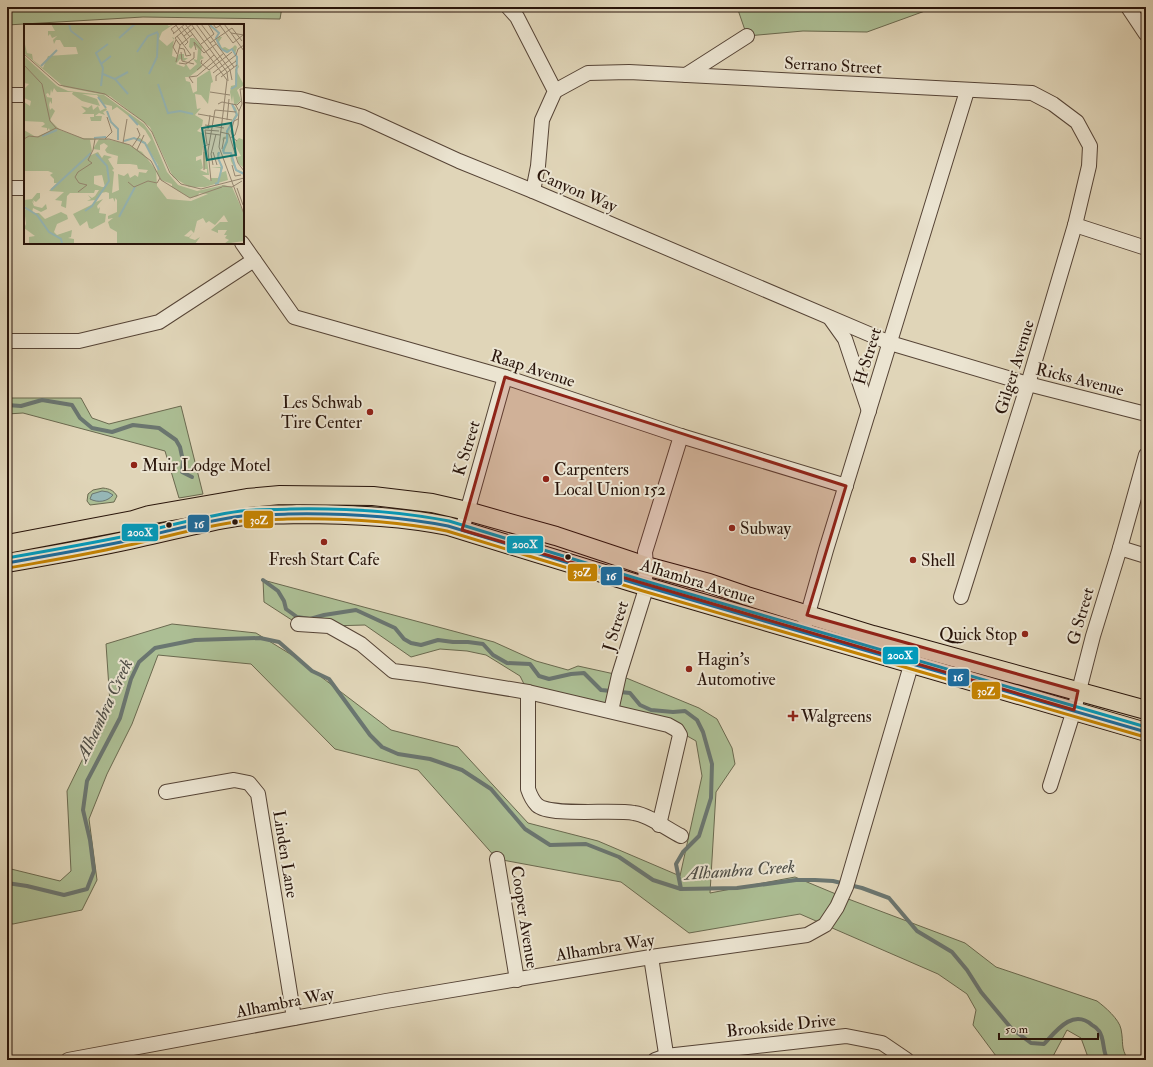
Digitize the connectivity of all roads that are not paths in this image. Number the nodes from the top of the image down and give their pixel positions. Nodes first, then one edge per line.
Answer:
1 (508, 7) edge
2 (1128, 7) edge
3 (1146, 34) edge
4 (747, 36) dead end
5 (686, 75) junction
6 (555, 91) junction
7 (967, 91) junction
8 (7, 95) edge
9 (24, 95) edge
10 (244, 95) edge
11 (1090, 146) joint
12 (7, 188) edge
13 (24, 188) edge
14 (533, 191) junction
15 (1075, 225) junction
16 (243, 244) edge
17 (1146, 248) edge
18 (254, 260) junction
19 (830, 318) junction
20 (7, 341) edge
21 (890, 343) junction
22 (505, 377) junction
23 (1028, 384) junction
24 (869, 411) junction
25 (1146, 414) edge
26 (682, 436) junction
27 (1146, 455) edge
28 (846, 486) junction
29 (467, 511) junction
30 (462, 530) junction
31 (7, 544) edge
32 (1120, 548) junction
33 (1146, 556) edge
34 (7, 564) edge
35 (646, 566) junction
36 (644, 586) junction
37 (961, 597) dead end
38 (805, 623) junction
39 (298, 624) dead end
40 (914, 655) junction
41 (1078, 691) junction
42 (528, 692) junction
43 (612, 704) junction
44 (1074, 710) junction
45 (1146, 710) edge
46 (1146, 732) edge
47 (1050, 786) dead end
48 (166, 792) dead end
49 (659, 824) junction
50 (681, 836) dead end
51 (497, 859) dead end
52 (651, 957) junction
53 (517, 980) junction
54 (294, 1018) junction
55 (100, 1057) edge
56 (663, 1059) edge
57 (68, 1060) edge
58 (907, 1060) edge

1 - 6 street
2 - 3 street
4 - 5 street
5 - 6 street, Serrano Street
5 - 7 street, Serrano Street
6 - 14 street
7 - 11 street, Serrano Street
7 - 21 street, H Street
8 - 9 street
10 - 14 street, Canyon Way
11 - 15 street, Gilger Avenue
12 - 13 street
14 - 19 street, Canyon Way
15 - 17 street
15 - 23 street, Gilger Avenue
16 - 18 street, Raap Avenue
18 - 20 street
18 - 22 street, Raap Avenue
19 - 21 street, Canyon Way
19 - 24 street
21 - 23 street, Ricks Avenue
21 - 24 street, H Street
22 - 26 street, Raap Avenue
22 - 29 street, K Street
23 - 25 street, Ricks Avenue
23 - 37 street, Gilger Avenue
24 - 28 street, H Street
26 - 28 street, Raap Avenue
26 - 35 street, J Street
27 - 32 street, G Street
28 - 38 street, H Street
29 - 30 street, K Street
29 - 31 main road, Alhambra Avenue
29 - 35 main road, Alhambra Avenue
30 - 34 main road, Alhambra Avenue
30 - 36 main road, Alhambra Avenue
32 - 33 street
32 - 41 street, G Street
35 - 36 street, J Street
35 - 38 main road, Alhambra Avenue
36 - 38 main road, Alhambra Avenue
36 - 43 street, J Street
38 - 40 main road, Alhambra Avenue
39 - 42 street
40 - 41 main road, Alhambra Avenue
40 - 44 main road, Alhambra Avenue
40 - 52 street, Alhambra Way
41 - 44 street, G Street
41 - 45 main road, Alhambra Avenue
42 - 43 street
42 - 49 street
43 - 49 street
44 - 46 main road, Alhambra Avenue
44 - 47 street, G Street
48 - 54 street, Linden Lane
49 - 50 street
51 - 53 street, Cooper Avenue
52 - 53 street, Alhambra Way
52 - 56 street
53 - 54 street, Alhambra Way
54 - 55 street, Alhambra Way
55 - 57 street, Alhambra Way
56 - 58 street, Brookside Drive

